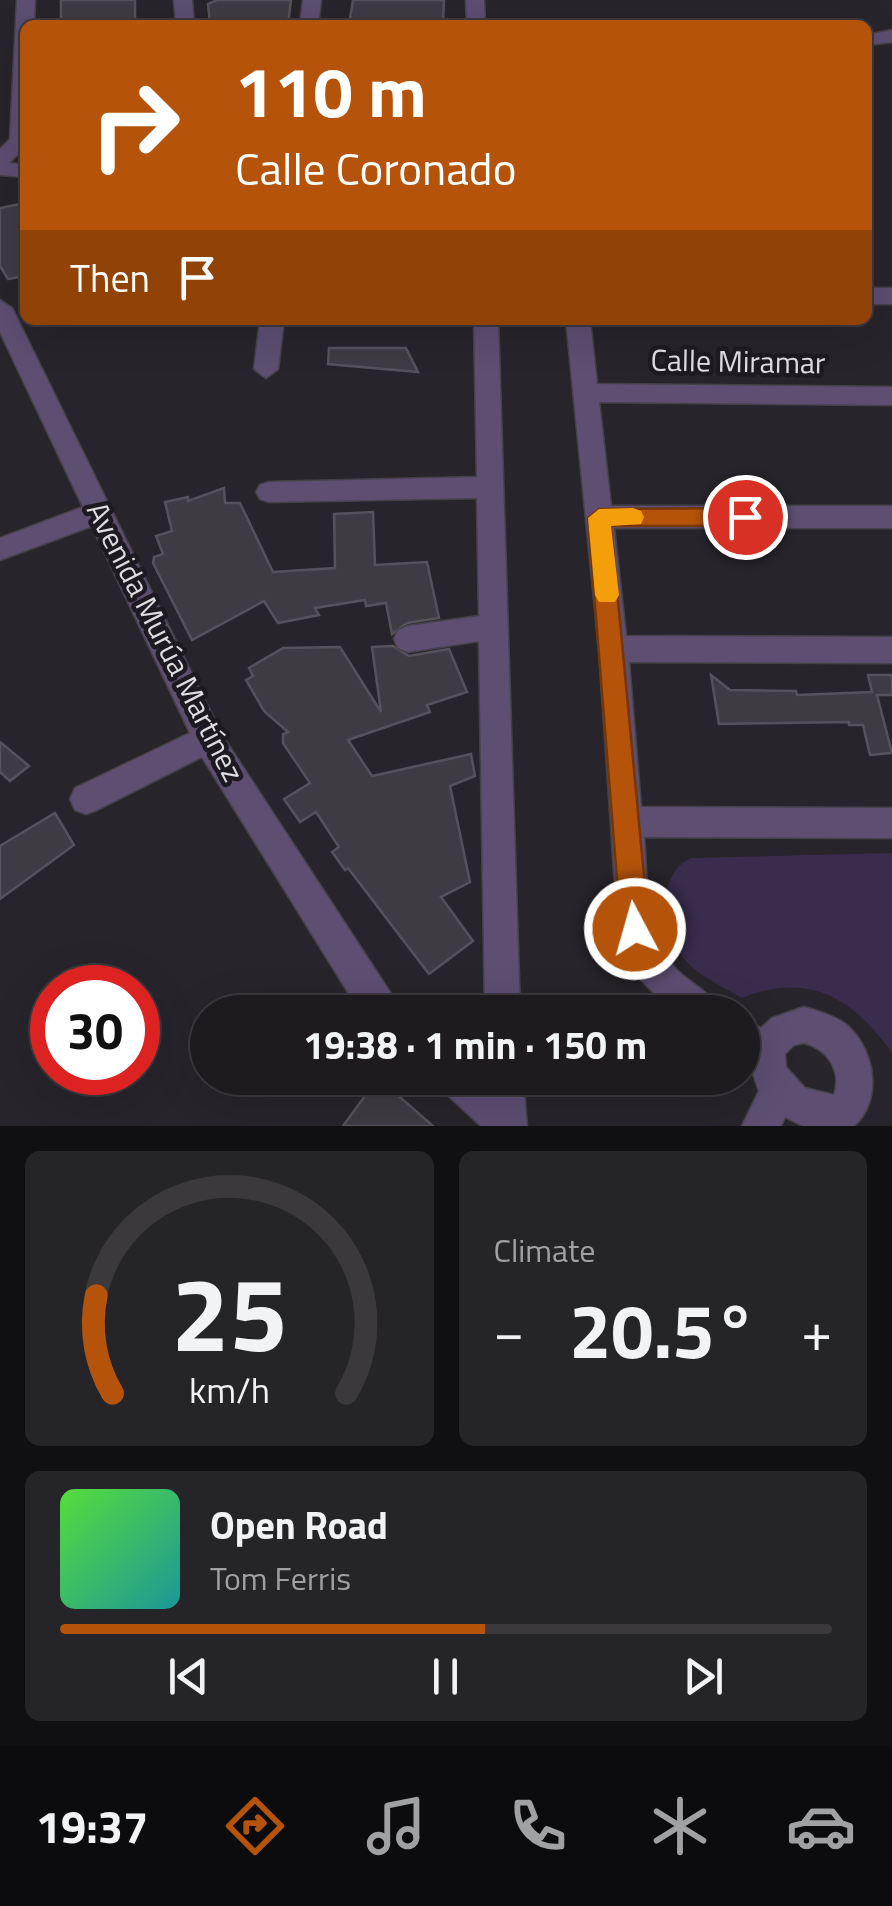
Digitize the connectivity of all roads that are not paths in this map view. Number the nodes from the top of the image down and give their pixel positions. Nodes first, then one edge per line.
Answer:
1 (20, 140) edge
2 (0, 161) edge
3 (14, 319) edge
4 (271, 325) edge
5 (486, 325) edge
6 (578, 325) edge
7 (266, 369) dead end
8 (584, 393) junction
9 (892, 396) edge
10 (492, 488) junction
11 (269, 492) dead end
12 (99, 512) junction
13 (892, 517) edge
14 (599, 518) junction
15 (0, 549) edge
16 (494, 626) junction
17 (408, 639) dead end
18 (613, 650) junction
19 (892, 650) edge
20 (208, 739) junction
21 (86, 798) dead end
22 (624, 822) junction
23 (892, 823) edge
24 (373, 995) edge
25 (504, 995) edge
26 (681, 995) edge
27 (760, 1042) edge
28 (760, 1058) edge
29 (474, 1095) edge
30 (506, 1095) edge
31 (769, 1111) edge
32 (857, 1116) edge
33 (813, 1124) edge
34 (507, 1125) edge

1 - 2 street
3 - 12 street, Avenida Murúa Martínez
4 - 7 street
5 - 10 street
6 - 8 street
8 - 9 street, Calle Miramar
8 - 14 street
10 - 11 street
10 - 16 street
12 - 15 street
12 - 20 street, Avenida Murúa Martínez
13 - 14 street
14 - 18 street
16 - 17 street
16 - 25 street
18 - 19 street
18 - 22 street
20 - 21 street
20 - 24 street, Avenida Murúa Martínez
22 - 23 street
22 - 26 street
27 - 32 street
28 - 31 street
29 - 34 street
30 - 34 street
31 - 33 street
32 - 33 street

